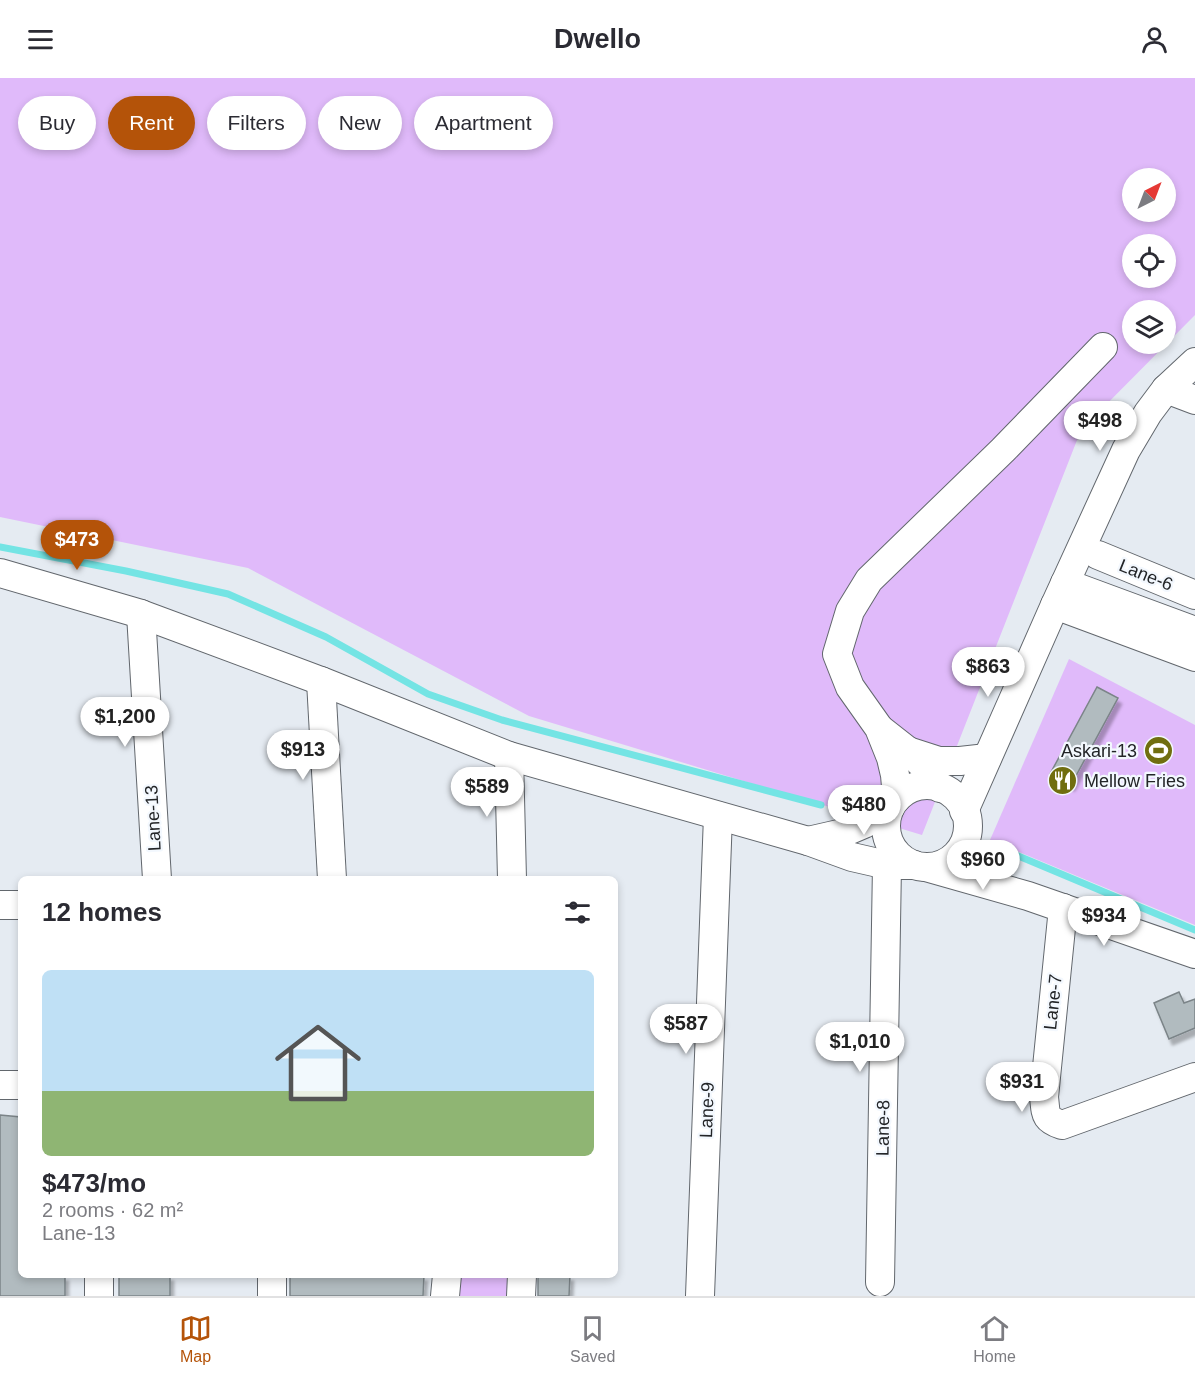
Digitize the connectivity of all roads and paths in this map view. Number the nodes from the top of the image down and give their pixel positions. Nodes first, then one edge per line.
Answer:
1 (1103, 348) dead end
2 (1195, 362) edge
3 (1166, 389) junction
4 (1195, 400) edge
5 (1098, 555) dead end
6 (0, 573) edge
7 (1060, 594) junction
8 (1195, 594) edge
9 (141, 614) junction
10 (1195, 631) edge
11 (1195, 657) edge
12 (321, 681) junction
13 (879, 728) junction
14 (909, 751) junction
15 (509, 756) junction
16 (987, 758) junction
17 (940, 788) junction
18 (893, 803) junction
19 (964, 811) junction
20 (718, 816) junction
21 (808, 841) junction
22 (957, 854) junction
23 (909, 866) junction
24 (157, 876) edge
25 (332, 876) edge
26 (512, 876) edge
27 (1028, 896) junction
28 (0, 905) edge
29 (18, 905) edge
30 (1063, 908) junction
31 (1195, 954) edge
32 (1195, 1077) edge
33 (0, 1085) edge
34 (18, 1085) edge
35 (99, 1278) edge
36 (272, 1278) edge
37 (447, 1278) edge
38 (522, 1278) edge
39 (880, 1282) dead end
40 (99, 1296) edge
41 (272, 1296) edge
42 (446, 1296) edge
43 (521, 1296) edge
44 (700, 1296) edge

1 - 13 street
2 - 3 street
3 - 4 street
3 - 7 street
5 - 8 street, Lane-6
6 - 9 street
7 - 10 street
7 - 11 street
7 - 16 street
9 - 12 street
9 - 24 street, Lane-13
12 - 15 street
12 - 25 street
13 - 14 street
13 - 18 street
14 - 16 street
14 - 17 street
15 - 20 street
15 - 26 street
16 - 19 street
17 - 18 street
17 - 19 street
18 - 21 street
18 - 23 street
19 - 22 street
20 - 21 street
20 - 44 street, Lane-9
21 - 23 street
22 - 23 street
22 - 27 street
23 - 27 street
23 - 39 street, Lane-8
27 - 30 street
28 - 29 street
30 - 31 street
30 - 32 street, Lane-7
33 - 34 street
35 - 40 street
36 - 41 street
37 - 42 street
38 - 43 street

